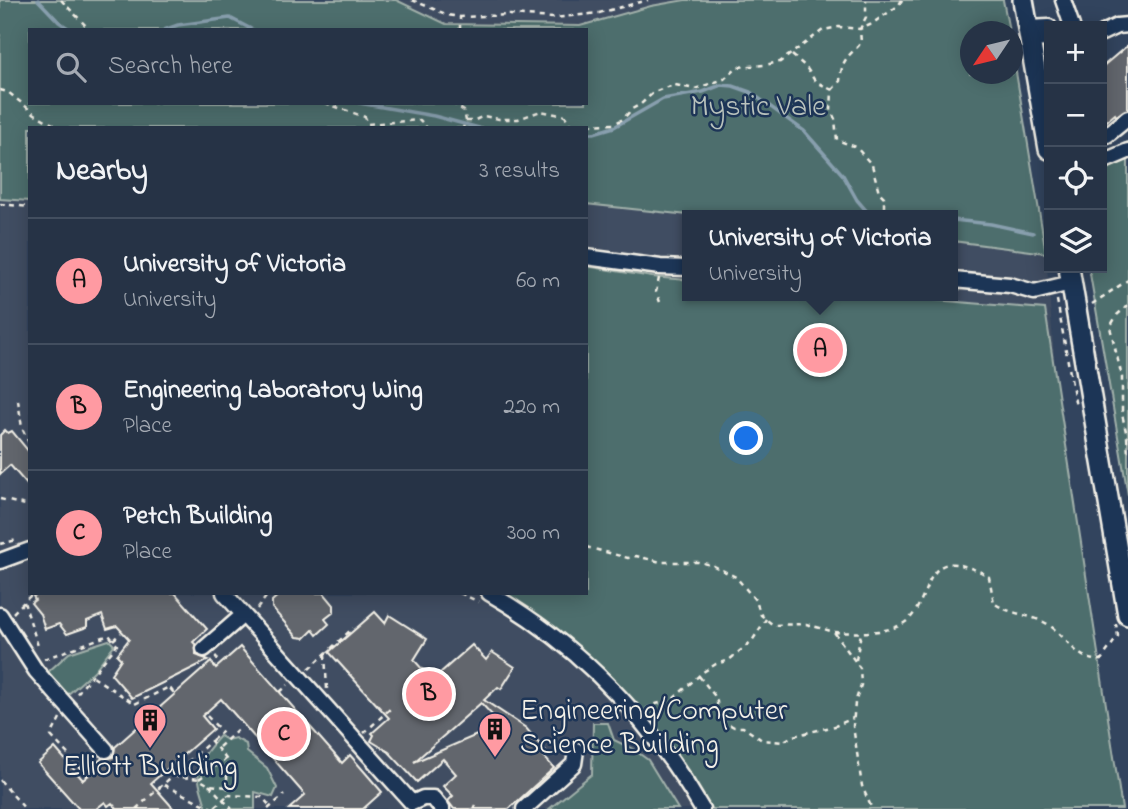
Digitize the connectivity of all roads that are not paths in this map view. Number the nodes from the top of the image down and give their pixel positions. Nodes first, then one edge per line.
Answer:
1 (1023, 0) edge
2 (1063, 0) edge
3 (1070, 21) edge
4 (1127, 23) edge
5 (1107, 31) edge
6 (1036, 36) edge
7 (1128, 117) edge
8 (1107, 135) dead end
9 (1049, 147) edge
10 (1128, 151) edge
11 (1107, 160) edge
12 (588, 257) edge
13 (682, 268) edge
14 (1065, 280) edge
15 (958, 281) edge
16 (28, 551) edge
17 (0, 561) edge
18 (226, 595) edge
19 (492, 595) edge
20 (246, 617) junction
21 (2, 618) edge
22 (1122, 620) edge
23 (204, 649) dead end
24 (106, 750) dead end
25 (576, 750) dead end
26 (409, 806) edge
27 (442, 809) edge
28 (524, 809) edge
29 (702, 809) edge

1 - 6 main road
2 - 3 street
4 - 5 street
6 - 9 main road
7 - 8 street
10 - 11 street
12 - 13 street
14 - 15 street
14 - 22 main road
16 - 17 street
18 - 20 street
19 - 29 street
20 - 23 street
20 - 26 street
21 - 24 street
25 - 28 street
26 - 27 street

